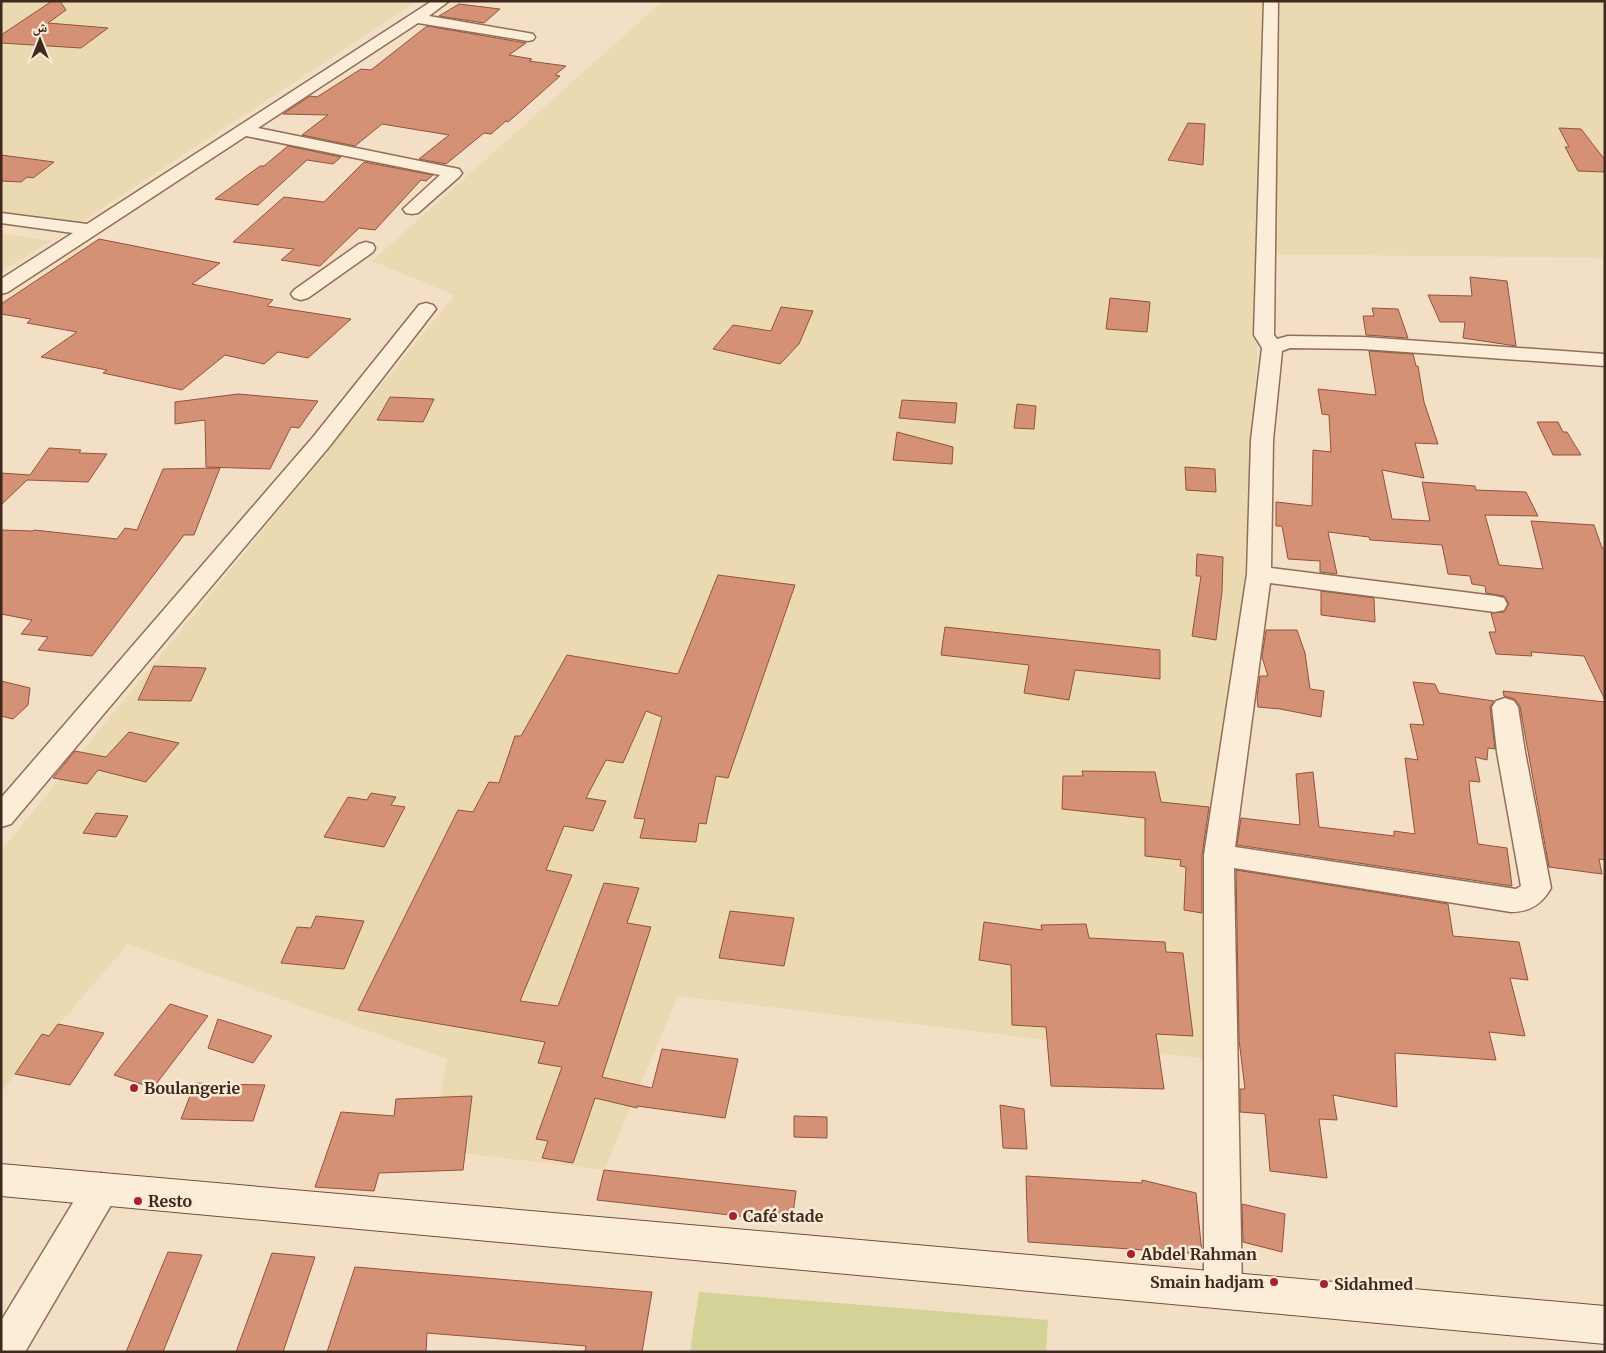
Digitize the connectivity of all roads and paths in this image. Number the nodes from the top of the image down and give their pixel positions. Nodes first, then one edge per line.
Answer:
1 (442, 1) edge
2 (1271, 1) edge
3 (416, 18) junction
4 (528, 37) dead end
5 (244, 130) junction
6 (412, 209) dead end
7 (1, 218) edge
8 (90, 230) junction
9 (366, 248) dead end
10 (1, 288) edge
11 (301, 294) dead end
12 (426, 308) dead end
13 (1272, 348) junction
14 (1605, 360) edge
15 (1259, 574) junction
16 (1495, 604) dead end
17 (1505, 707) dead end
18 (1, 817) edge
19 (1220, 855) junction
20 (1, 1180) edge
21 (101, 1189) junction
22 (1223, 1290) junction
23 (1605, 1325) edge
24 (4, 1352) edge

1 - 3 street
2 - 13 street
3 - 4 street
3 - 5 street
5 - 6 street
5 - 8 street
7 - 8 street
8 - 10 street
9 - 11 street
12 - 18 street
13 - 14 street
13 - 15 street
15 - 16 street
15 - 19 street
17 - 19 street
19 - 22 street
20 - 21 main road
21 - 22 main road
21 - 24 street
22 - 23 main road

